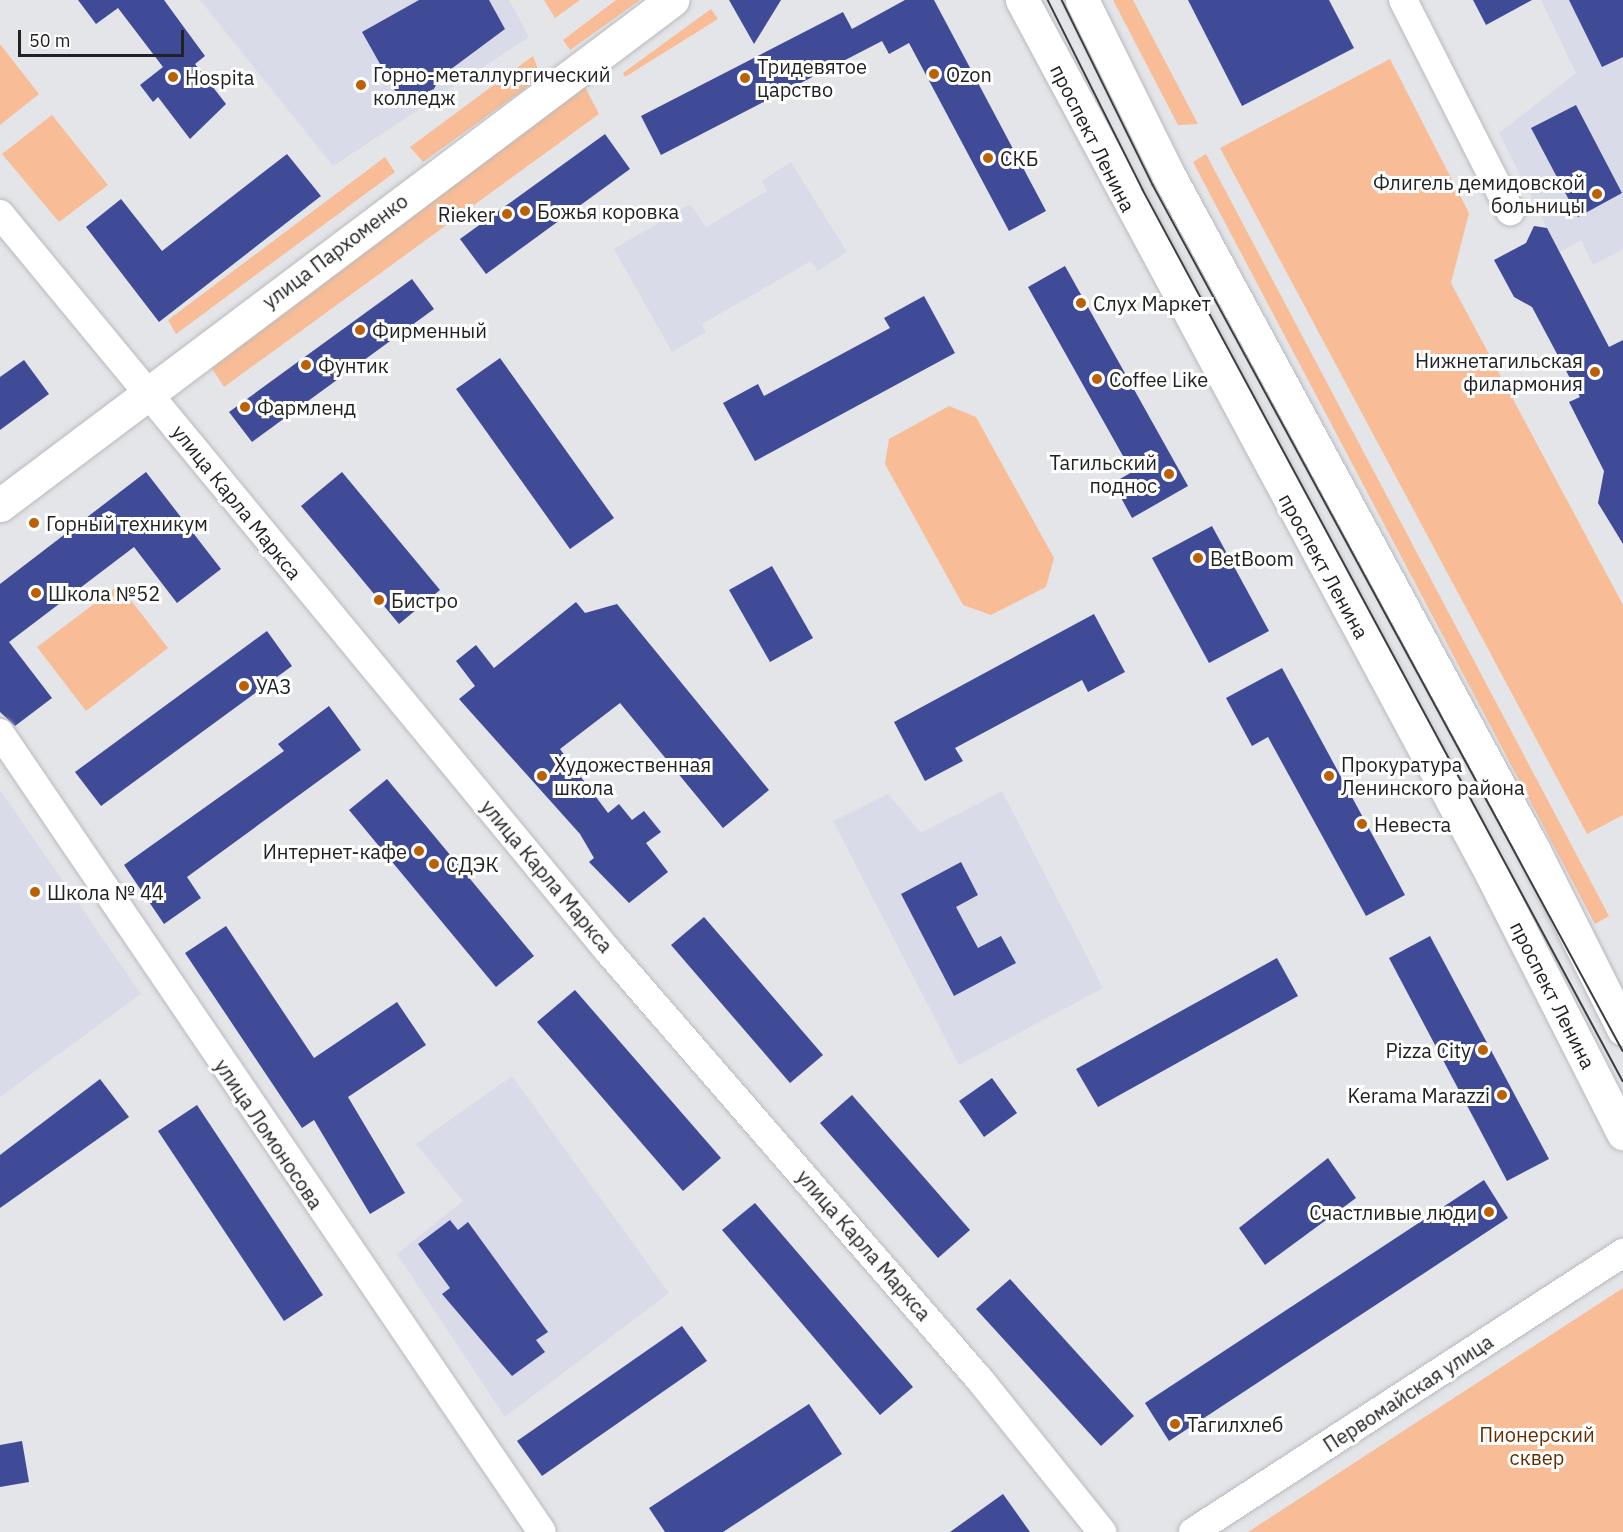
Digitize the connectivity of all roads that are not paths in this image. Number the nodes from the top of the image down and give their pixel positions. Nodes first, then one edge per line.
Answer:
1 (672, 0) edge
2 (1022, 0) edge
3 (1082, 0) edge
4 (1403, 0) edge
5 (1510, 211) dead end
6 (0, 214) edge
7 (146, 393) junction
8 (0, 505) edge
9 (0, 733) edge
10 (1623, 1029) edge
11 (1623, 1133) edge
12 (1623, 1253) edge
13 (542, 1532) edge
14 (1102, 1532) edge
15 (1193, 1532) edge

1 - 7 main road, улица Пархоменко
2 - 11 main road, проспект Ленина
3 - 10 main road
4 - 5 street
6 - 7 street, улица Карла Маркса
7 - 8 main road, улица Пархоменко
7 - 14 street, улица Карла Маркса
9 - 13 street, улица Ломоносова
12 - 15 street, Первомайская улица

